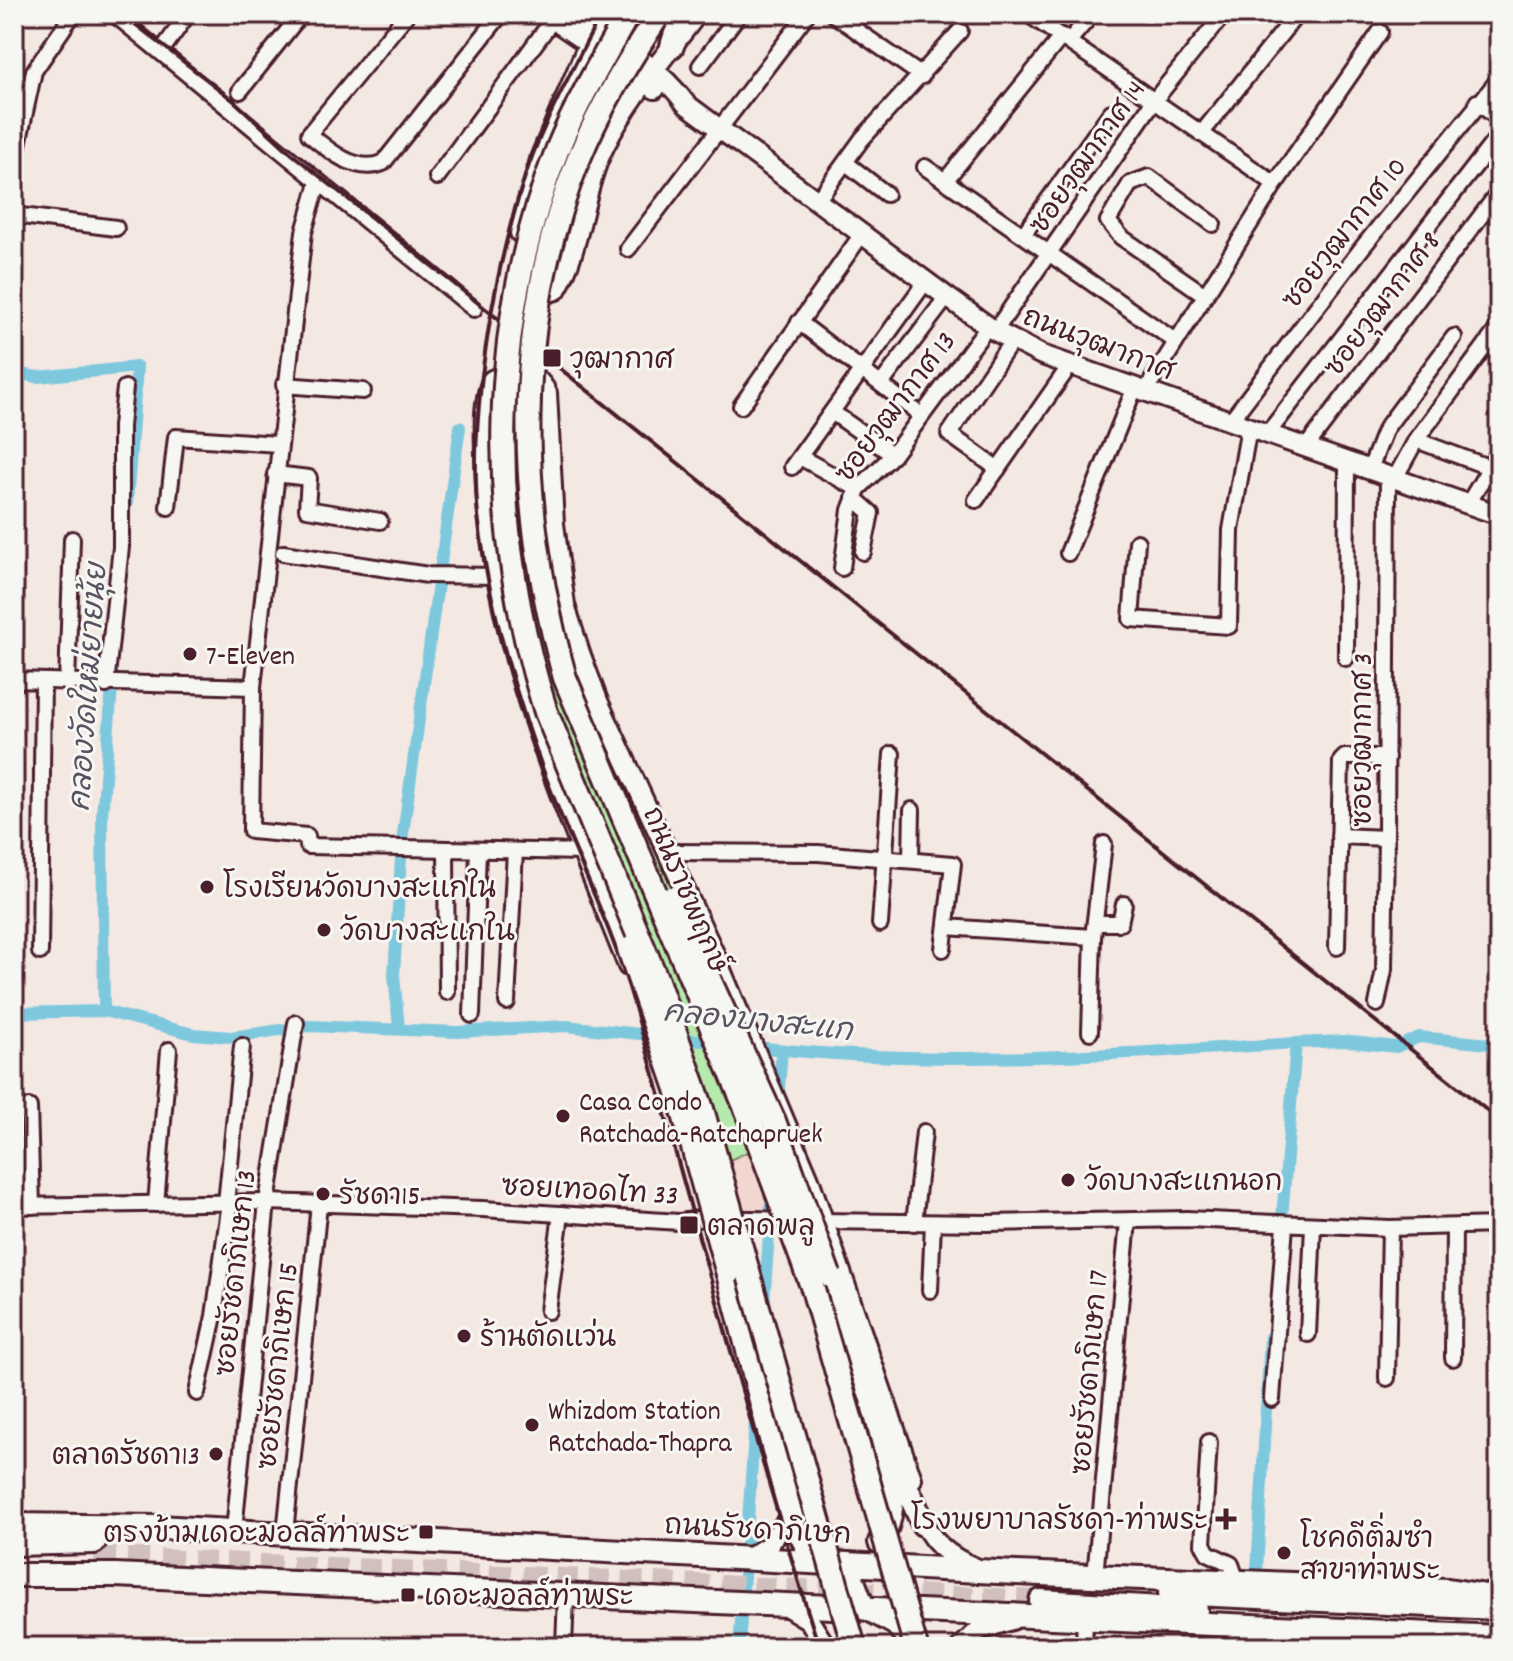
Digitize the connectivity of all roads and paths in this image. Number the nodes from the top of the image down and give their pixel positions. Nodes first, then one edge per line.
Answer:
1 (73, 14) edge
2 (114, 14) edge
3 (188, 14) edge
4 (301, 14) edge
5 (407, 14) edge
6 (501, 14) edge
7 (579, 14) edge
8 (628, 14) edge
9 (659, 14) edge
10 (682, 14) edge
11 (697, 14) edge
12 (739, 14) edge
13 (807, 14) edge
14 (833, 14) edge
15 (1092, 14) edge
16 (1224, 14) edge
17 (1297, 14) edge
18 (1036, 16) edge
19 (560, 18) edge
20 (594, 24) edge
21 (960, 31) dead end
22 (1380, 32) dead end
23 (1065, 39) junction
24 (165, 46) dead end
25 (672, 46) junction
26 (700, 66) dead end
27 (579, 67) junction
28 (922, 76) junction
29 (650, 77) junction
30 (1499, 79) edge
31 (240, 91) dead end
32 (677, 98) junction
33 (632, 101) junction
34 (1153, 102) junction
35 (1477, 102) junction
36 (1111, 112) dead end
37 (1499, 119) edge
38 (721, 129) junction
39 (1201, 134) junction
40 (1499, 135) edge
41 (14, 163) edge
42 (846, 163) junction
43 (925, 167) dead end
44 (437, 177) dead end
45 (945, 181) junction
46 (318, 183) junction
47 (1275, 184) junction
48 (1499, 192) edge
49 (886, 194) dead end
50 (817, 201) junction
51 (14, 215) edge
52 (1213, 224) dead end
53 (116, 228) dead end
54 (862, 234) junction
55 (1023, 235) junction
56 (628, 249) dead end
57 (1049, 253) junction
58 (926, 281) junction
59 (1205, 295) junction
60 (947, 297) junction
61 (474, 309) dead end
62 (799, 322) junction
63 (1499, 327) edge
64 (991, 328) junction
65 (1454, 337) dead end
66 (1012, 341) junction
67 (1175, 341) junction
68 (1071, 364) junction
69 (863, 370) junction
70 (881, 384) junction
71 (284, 385) junction
72 (125, 388) dead end
73 (1141, 388) junction
74 (363, 391) dead end
75 (741, 406) dead end
76 (832, 412) junction
77 (921, 415) junction
78 (1240, 424) junction
79 (1268, 433) junction
80 (1416, 440) junction
81 (278, 444) junction
82 (1306, 447) junction
83 (1499, 452) edge
84 (893, 455) junction
85 (1347, 461) junction
86 (1494, 468) edge
87 (998, 469) junction
88 (275, 474) junction
89 (1384, 474) junction
90 (856, 494) junction
91 (976, 500) dead end
92 (1468, 504) junction
93 (168, 507) dead end
94 (1499, 515) edge
95 (380, 521) dead end
96 (72, 539) dead end
97 (1137, 542) dead end
98 (863, 552) dead end
99 (283, 553) dead end
100 (1068, 553) dead end
101 (842, 568) dead end
102 (497, 576) junction
103 (1346, 658) dead end
104 (14, 680) edge
105 (43, 681) junction
106 (67, 683) junction
107 (112, 685) junction
108 (253, 687) junction
109 (892, 754) dead end
110 (1387, 757) junction
111 (565, 758) junction
112 (610, 785) junction
113 (912, 810) dead end
114 (1339, 836) junction
115 (1386, 838) junction
116 (1104, 844) dead end
117 (446, 850) junction
118 (478, 851) junction
119 (515, 851) junction
120 (583, 852) junction
121 (670, 852) junction
122 (888, 857) junction
123 (911, 859) junction
124 (1124, 904) dead end
125 (880, 924) dead end
126 (946, 927) junction
127 (1094, 930) junction
128 (1337, 947) dead end
129 (943, 949) dead end
130 (40, 952) dead end
131 (447, 992) dead end
132 (507, 1002) dead end
133 (1377, 1004) dead end
134 (472, 1015) dead end
135 (296, 1023) dead end
136 (1090, 1032) dead end
137 (242, 1046) dead end
138 (169, 1050) dead end
139 (29, 1107) dead end
140 (924, 1132) dead end
141 (228, 1202) junction
142 (267, 1202) junction
143 (156, 1204) junction
144 (319, 1204) junction
145 (14, 1206) edge
146 (32, 1206) junction
147 (561, 1214) junction
148 (704, 1218) junction
149 (824, 1221) junction
150 (1128, 1221) junction
151 (914, 1223) junction
152 (933, 1223) junction
153 (1281, 1225) junction
154 (1499, 1225) edge
155 (1313, 1226) junction
156 (1454, 1227) junction
157 (1390, 1228) junction
158 (930, 1290) dead end
159 (548, 1311) dead end
160 (1308, 1334) dead end
161 (1453, 1358) dead end
162 (1387, 1378) dead end
163 (197, 1393) dead end
164 (1272, 1399) dead end
165 (873, 1404) junction
166 (1209, 1442) dead end
167 (791, 1515) junction
168 (923, 1524) junction
169 (14, 1525) edge
170 (234, 1530) junction
171 (285, 1533) junction
172 (14, 1544) edge
173 (752, 1556) junction
174 (14, 1559) edge
175 (848, 1562) junction
176 (978, 1569) junction
177 (14, 1575) edge
178 (1095, 1576) junction
179 (1237, 1581) junction
180 (1499, 1588) edge
181 (1448, 1590) junction
182 (566, 1594) junction
183 (1499, 1598) edge
184 (1036, 1602) junction
185 (786, 1606) junction
186 (1499, 1608) edge
187 (866, 1610) junction
188 (1085, 1620) junction
189 (1499, 1628) edge
190 (1499, 1637) edge
191 (1444, 1640) edge
192 (1499, 1645) edge
193 (564, 1647) edge
194 (826, 1647) edge
195 (851, 1647) edge
196 (916, 1647) edge
197 (961, 1647) edge
198 (1084, 1647) edge

1 - 41 street
2 - 46 street
3 - 24 street
4 - 31 street
5 - 6 street
7 - 20 main road
8 - 111 main road, bridge
9 - 112 main road, ถนนราชพฤกษ์, bridge
10 - 25 main road
11 - 25 main road
12 - 26 street
13 - 38 street
14 - 28 street
15 - 23 street
16 - 34 street, ซอยวุฒากาศ 14
17 - 39 street
18 - 23 street
19 - 20 main road, ถนนวุฒากาศ
19 - 27 main road
19 - 44 street
20 - 27 main road
20 - 29 main road, ถนนวุฒากาศ
21 - 28 street
22 - 47 street
23 - 34 street
23 - 45 street
25 - 29 main road
25 - 32 main road
27 - 33 main road
28 - 42 street
29 - 32 main road, ถนนวุฒากาศ
29 - 33 main road
30 - 35 street, ซอยวุฒากาศ 10
32 - 33 main road
32 - 38 main road, ถนนวุฒากาศ
34 - 39 street
34 - 57 street, ซอยวุฒากาศ 14
35 - 37 street
35 - 78 street, ซอยวุฒากาศ 10
36 - 55 street
38 - 50 main road, ถนนวุฒากาศ
38 - 56 street
39 - 47 street
40 - 79 street
42 - 49 street
42 - 50 street
43 - 45 street
45 - 55 street
46 - 61 street
46 - 71 street
47 - 59 street
48 - 82 street, ซอยวุฒากาศ 8
50 - 54 main road, ถนนวุฒากาศ
51 - 53 street
52 - 59 street
54 - 58 main road, ถนนวุฒากาศ
54 - 62 street
55 - 57 street
57 - 64 street, ซอยวุฒากาศ 14
57 - 67 street
58 - 60 main road, ถนนวุฒากาศ
58 - 69 street
59 - 67 street
60 - 64 main road, ถนนวุฒากาศ
60 - 70 street
62 - 69 street
62 - 75 street
63 - 80 street
64 - 66 main road, ถนนวุฒากาศ
64 - 77 street, ซอยวุฒากาศ 13
65 - 89 street
66 - 68 main road, ถนนวุฒากาศ
66 - 87 street
67 - 73 street
68 - 73 main road, ถนนวุฒากาศ
68 - 87 street
69 - 70 street
69 - 76 street
70 - 77 street
71 - 74 street
71 - 81 street
72 - 107 street
73 - 78 main road, ถนนวุฒากาศ
73 - 100 street
76 - 84 street
76 - 90 street
77 - 84 street, ซอยวุฒากาศ 13
78 - 79 main road, ถนนวุฒากาศ
78 - 97 street
79 - 82 main road, ถนนวุฒากาศ
80 - 86 street
80 - 89 street
81 - 88 street
81 - 93 street
82 - 85 main road, ถนนวุฒากาศ
83 - 86 street
84 - 90 street, ซอยวุฒากาศ 13
85 - 89 main road, ถนนวุฒากาศ
85 - 103 street
86 - 92 street
87 - 91 street
88 - 95 street
88 - 108 street
89 - 92 main road, ถนนวุฒากาศ
89 - 110 street, ซอยวุฒากาศ 3
90 - 98 street
90 - 101 street, ซอยวุฒากาศ 13
92 - 94 main road, ถนนวุฒากาศ
96 - 106 street
99 - 102 street
102 - 120 main road, ถนนราชพฤกษ์
102 - 121 main road, ถนนราชพฤกษ์
104 - 105 street
105 - 106 street
105 - 130 street
106 - 107 street
107 - 108 street
108 - 117 street
109 - 122 street
110 - 114 street
110 - 115 street, ซอยวุฒากาศ 3
111 - 167 main road, bridge
111 - 195 main road, bridge
112 - 165 main road, bridge
112 - 196 main road, ถนนราชพฤกษ์, bridge
113 - 123 street
114 - 115 street
114 - 128 street
115 - 133 street, ซอยวุฒากาศ 3
116 - 127 street
117 - 118 street
117 - 131 street
118 - 119 street
118 - 134 street
119 - 120 street
119 - 132 street
120 - 148 main road, ถนนราชพฤกษ์
121 - 122 street
121 - 149 main road, ถนนราชพฤกษ์
122 - 123 street
122 - 125 street
123 - 126 street
124 - 127 street
126 - 127 street
126 - 129 street
127 - 136 street
135 - 142 street, ซอยรัชดาภิเษก 13
137 - 141 street
138 - 143 street
139 - 146 street
140 - 151 street
141 - 142 street, ซอยเทอดไท 33
141 - 143 street, ซอยเทอดไท 33
141 - 163 street
142 - 144 street, ซอยเทอดไท 33
142 - 170 street, ซอยรัชดาภิเษก 13
143 - 146 street, ซอยเทอดไท 33
144 - 147 street, ซอยเทอดไท 33
144 - 171 street, ซอยรัชดาภิเษก 15
145 - 146 street, ซอยเทอดไท 33
147 - 148 street, ซอยเทอดไท 33
147 - 159 street
148 - 149 street, ซอยเทอดไท 33
148 - 167 main road, ถนนราชพฤกษ์
149 - 151 street, ซอยเทอดไท 33
149 - 168 main road, ถนนราชพฤกษ์
150 - 152 street, ซอยเทอดไท 33
150 - 153 street, ซอยเทอดไท 33
150 - 178 street, ซอยรัชดาภิเษก 17
151 - 152 street, ซอยเทอดไท 33
152 - 158 street
153 - 155 street, ซอยเทอดไท 33
153 - 164 street
154 - 156 street, ซอยเทอดไท 33
155 - 157 street, ซอยเทอดไท 33
155 - 160 street
156 - 157 street, ซอยเทอดไท 33
156 - 161 street
157 - 162 street
165 - 168 main road
165 - 175 main road
166 - 179 street
167 - 173 main road
167 - 175 main road
168 - 176 main road, ถนนราชพฤกษ์
169 - 170 main road, ถนนรัชดาภิเษก
170 - 171 main road, ถนนรัชดาภิเษก
171 - 173 main road, ถนนรัชดาภิเษก
172 - 174 main road
173 - 175 main road, ถนนรัชดาภิเษก
175 - 176 main road, ถนนรัชดาภิเษก
175 - 187 main road
176 - 178 main road, ถนนรัชดาภิเษก
177 - 182 main road
178 - 179 main road, ถนนรัชดาภิเษก
179 - 181 main road, ถนนรัชดาภิเษก
180 - 181 main road
181 - 183 main road, ถนนรัชดาภิเษก
182 - 185 main road
182 - 193 street
184 - 186 main road
184 - 187 main road
184 - 188 main road
184 - 189 main road
184 - 197 main road
185 - 187 main road
185 - 194 main road
187 - 195 main road
187 - 196 main road, ถนนราชพฤกษ์
188 - 191 main road
188 - 198 street
190 - 191 main road
191 - 192 main road

